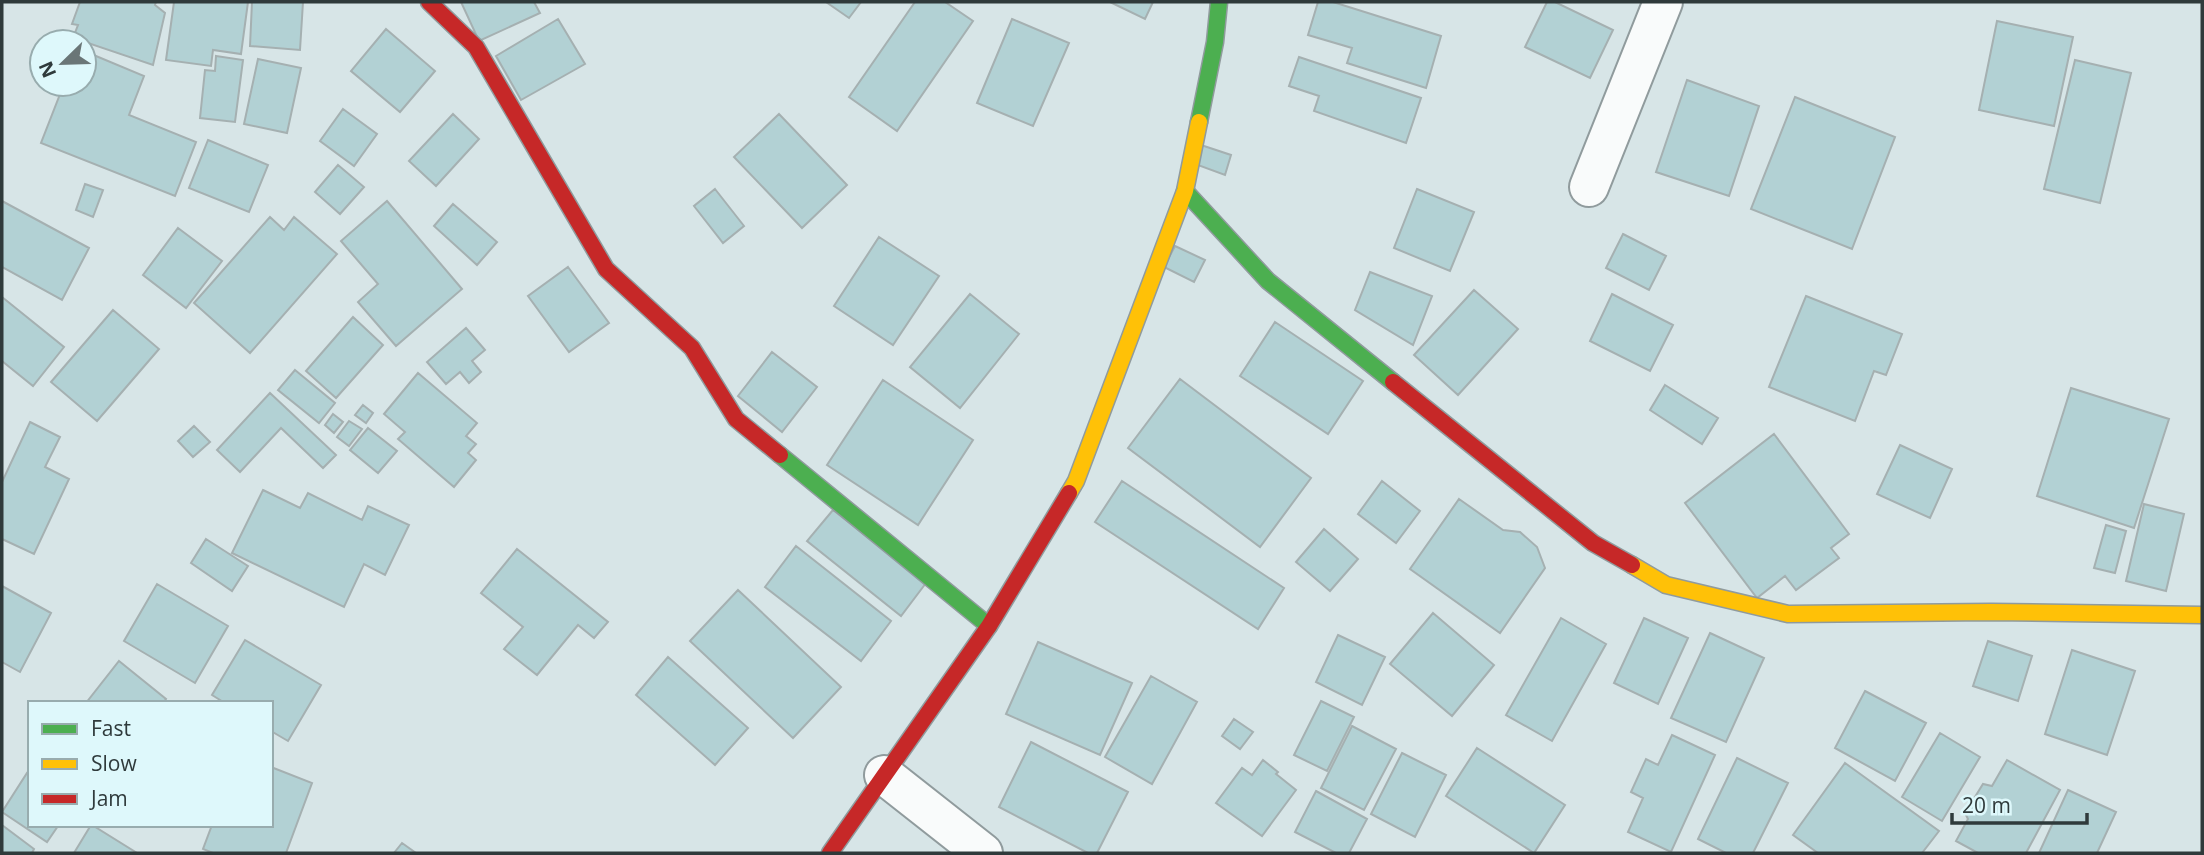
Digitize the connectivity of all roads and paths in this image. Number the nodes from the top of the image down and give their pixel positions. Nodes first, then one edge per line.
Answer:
1 (429, 2) edge
2 (1219, 2) edge
3 (1663, 2) edge
4 (1589, 187) dead end
5 (1185, 191) junction
6 (2202, 615) edge
7 (989, 626) junction
8 (884, 775) junction
9 (830, 853) edge
10 (983, 853) edge

1 - 7 street
2 - 5 street
3 - 4 street
5 - 6 street
5 - 7 street
7 - 8 street
8 - 9 street
8 - 10 street

